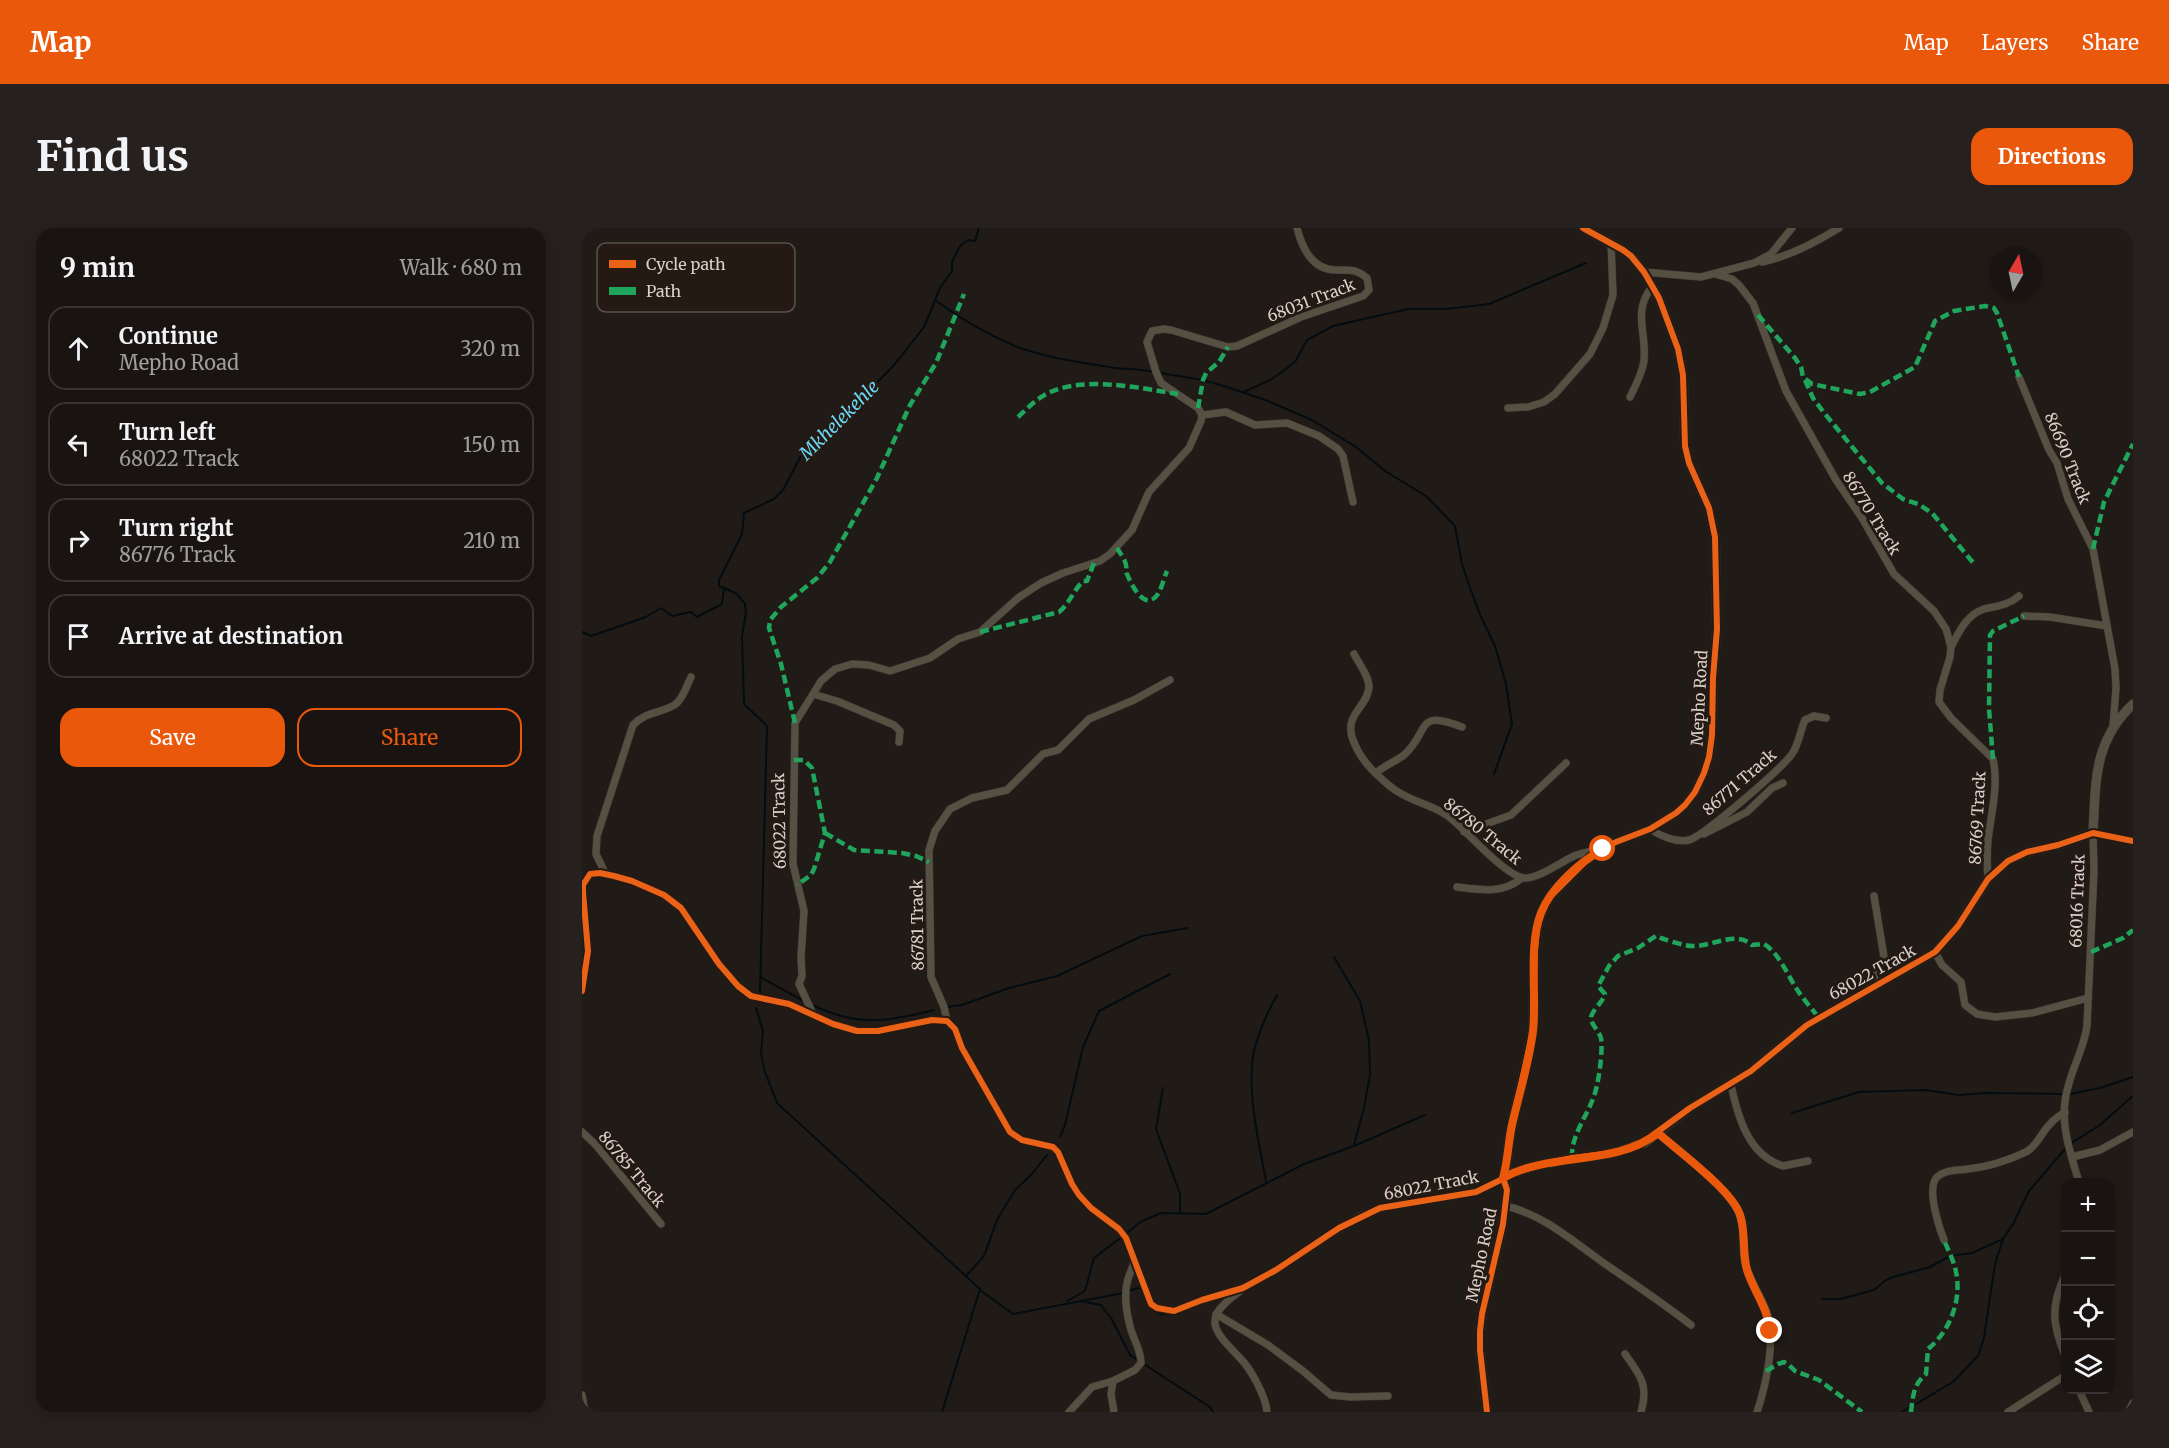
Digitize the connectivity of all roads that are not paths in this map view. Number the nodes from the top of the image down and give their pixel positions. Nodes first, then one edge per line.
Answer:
1 (1297, 228) edge
2 (1583, 228) edge
3 (1792, 228) edge
4 (1839, 228) edge
5 (1611, 242) junction
6 (1754, 263) junction
7 (1644, 272) junction
8 (1715, 274) junction
9 (1652, 287) junction
10 (2019, 377) dead end
11 (1630, 396) dead end
12 (1508, 408) dead end
13 (1202, 414) junction
14 (1353, 502) dead end
15 (2093, 549) joint
16 (2019, 596) dead end
17 (2024, 616) dead end
18 (2107, 626) junction
19 (1951, 647) junction
20 (1354, 654) dead end
21 (691, 677) dead end
22 (1170, 680) dead end
23 (813, 694) junction
24 (2133, 704) edge
25 (1826, 718) dead end
26 (2113, 726) junction
27 (1462, 727) dead end
28 (898, 742) dead end
29 (1566, 763) dead end
30 (1376, 774) junction
31 (1783, 783) dead end
32 (1650, 829) junction
33 (1464, 832) junction
34 (2093, 833) junction
35 (1696, 837) junction
36 (2133, 841) edge
37 (1603, 849) junction
38 (605, 873) junction
39 (1522, 878) junction
40 (1988, 879) junction
41 (1457, 887) dead end
42 (1874, 897) dead end
43 (1935, 952) junction
44 (1868, 990) junction
45 (582, 991) edge
46 (2088, 998) junction
47 (814, 1016) junction
48 (947, 1021) junction
49 (1731, 1085) junction
50 (2065, 1112) junction
51 (582, 1132) edge
52 (2133, 1132) edge
53 (1658, 1133) junction
54 (2072, 1157) junction
55 (1808, 1161) dead end
56 (1503, 1178) junction
57 (2078, 1178) edge
58 (1506, 1206) junction
59 (661, 1224) dead end
60 (1944, 1240) dead end
61 (1134, 1259) junction
62 (2061, 1284) edge
63 (1243, 1288) junction
64 (1216, 1314) junction
65 (1691, 1325) dead end
66 (2061, 1346) edge
67 (1625, 1354) dead end
68 (2061, 1378) edge
69 (1113, 1381) junction
70 (2081, 1394) edge
71 (582, 1395) edge
72 (1388, 1396) dead end
73 (2133, 1403) edge
74 (585, 1412) edge
75 (1069, 1412) edge
76 (1114, 1412) edge
77 (1267, 1412) edge
78 (1487, 1412) edge
79 (1641, 1412) edge
80 (1757, 1412) edge
81 (2008, 1412) edge
82 (2089, 1412) edge
83 (2128, 1412) edge

1 - 13 street, 68031 Track
2 - 5 street, Mepho Road
3 - 6 street
4 - 6 street
5 - 7 street, Mepho Road
5 - 12 street
6 - 8 street
7 - 8 street
7 - 9 street, Mepho Road
8 - 19 street, 86770 Track
9 - 11 street
9 - 32 street, Mepho Road
10 - 15 street, 86690 Track
13 - 14 street
13 - 23 street
15 - 18 street, 68016 Track
16 - 19 street
17 - 18 street
18 - 26 street, 68016 Track
19 - 40 street, 86769 Track
20 - 30 street, 86780 Track
21 - 38 street
22 - 48 street, 86781 Track
23 - 28 street
23 - 47 street, 68022 Track
24 - 26 street
25 - 35 street, 86771 Track
26 - 34 street, 68016 Track
27 - 30 street
29 - 33 street
30 - 33 street, 86780 Track
31 - 35 street
32 - 35 street, 86771 Track
32 - 37 street, Mepho Road
33 - 39 street, 86780 Track
34 - 36 street
34 - 40 street, 68022 Track
34 - 46 street, 68016 Track
37 - 39 street, 86780 Track
37 - 56 street, Mepho Road
38 - 45 street
38 - 47 street
39 - 41 street
40 - 43 street, 68022 Track
42 - 44 street
43 - 44 street, 68022 Track
43 - 46 street
44 - 49 street, 68022 Track
46 - 50 street, 68016 Track
47 - 48 street
48 - 61 street, 68022 Track
49 - 53 street, 68022 Track
49 - 55 street
50 - 54 street, 68016 Track
50 - 60 street
51 - 59 street, 86785 Track
52 - 54 street
53 - 56 street, 68022 Track
53 - 80 street
54 - 57 street, 68016 Track
56 - 58 street, Mepho Road
56 - 63 street, 68022 Track
58 - 65 street
58 - 78 street, Mepho Road
61 - 63 street, 68022 Track
61 - 69 street
62 - 66 street
63 - 64 street
64 - 72 street
64 - 77 street
67 - 79 street
68 - 81 street
69 - 75 street
69 - 76 street
70 - 82 street
71 - 74 street
73 - 83 street

